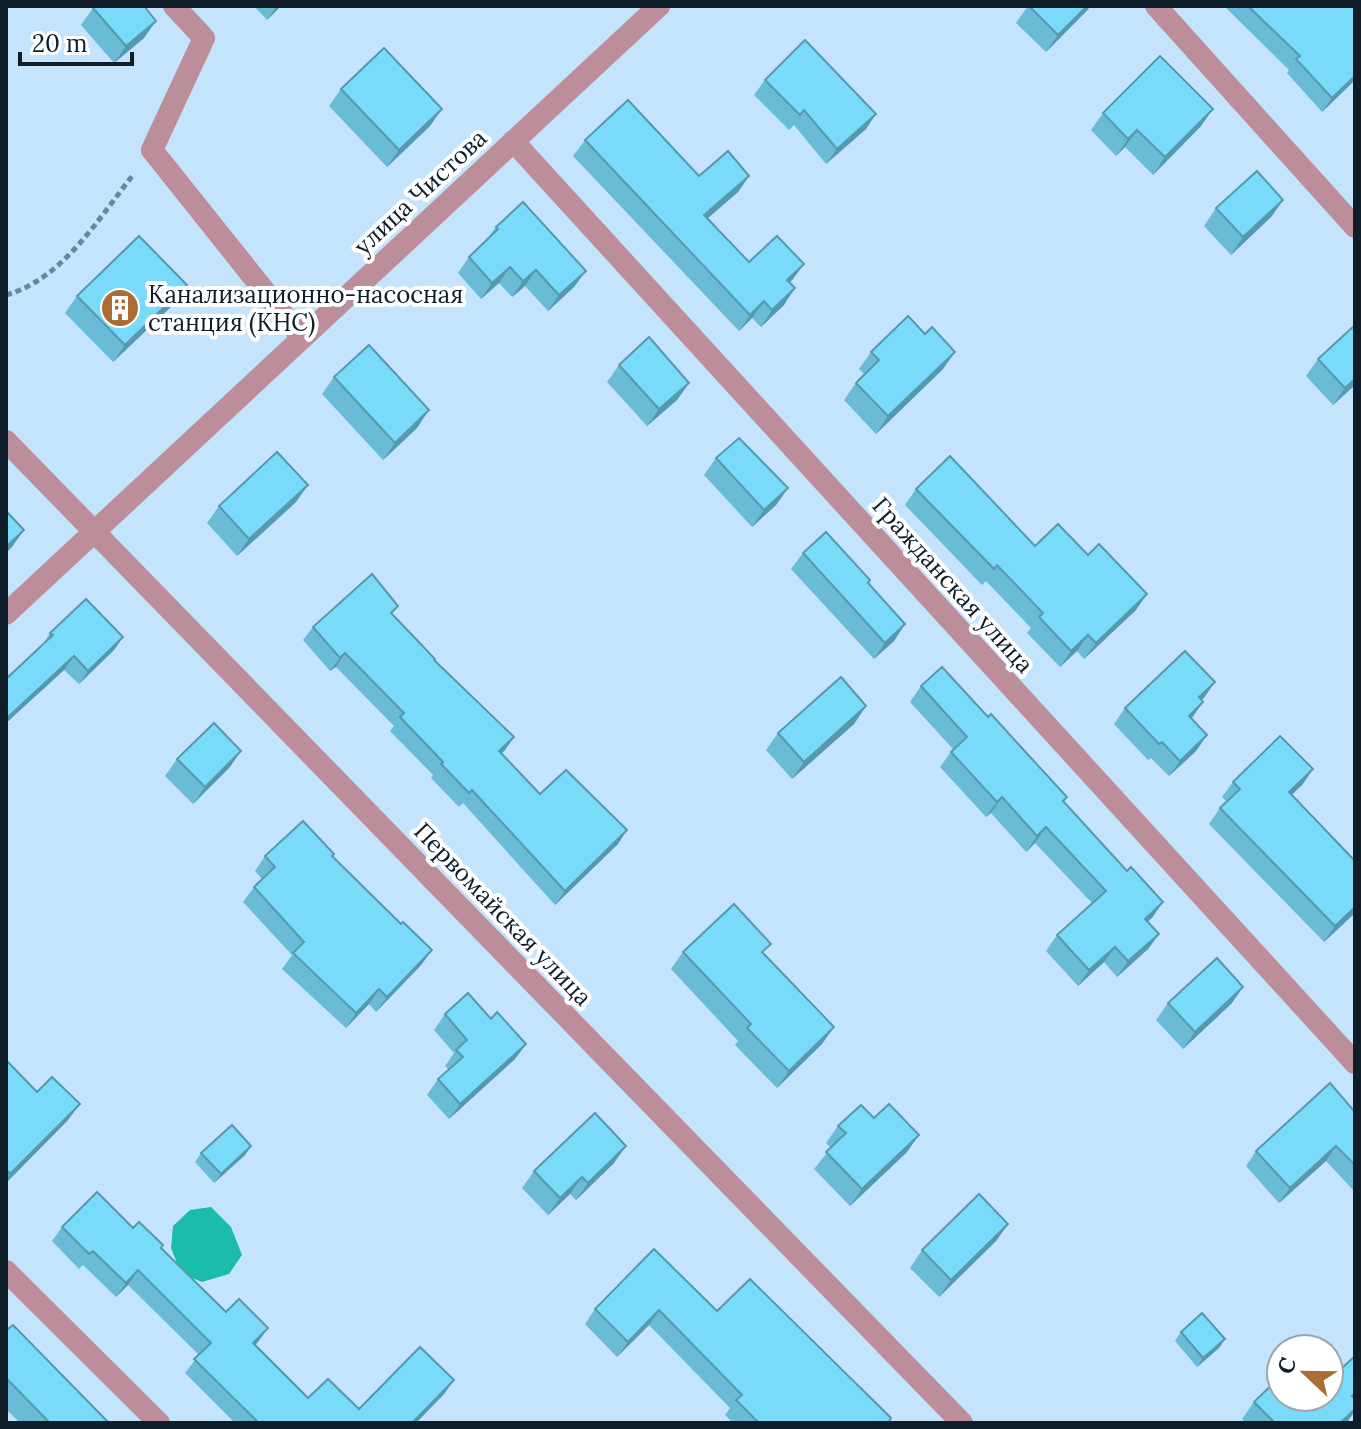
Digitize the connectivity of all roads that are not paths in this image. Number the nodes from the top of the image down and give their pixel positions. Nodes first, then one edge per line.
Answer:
1 (174, 6) edge
2 (659, 6) edge
3 (1156, 6) edge
4 (513, 141) junction
5 (1355, 227) edge
6 (302, 338) junction
7 (6, 441) edge
8 (94, 530) junction
9 (6, 614) edge
10 (1355, 1063) edge
11 (6, 1271) edge
12 (159, 1423) edge
13 (962, 1423) edge

1 - 6 street
2 - 4 street, улица Чистова
3 - 5 street
4 - 6 street, улица Чистова
4 - 10 street, Гражданская улица
6 - 8 street, улица Чистова
7 - 8 street, Первомайская улица
8 - 9 street, улица Чистова
8 - 13 street, Первомайская улица
11 - 12 street

